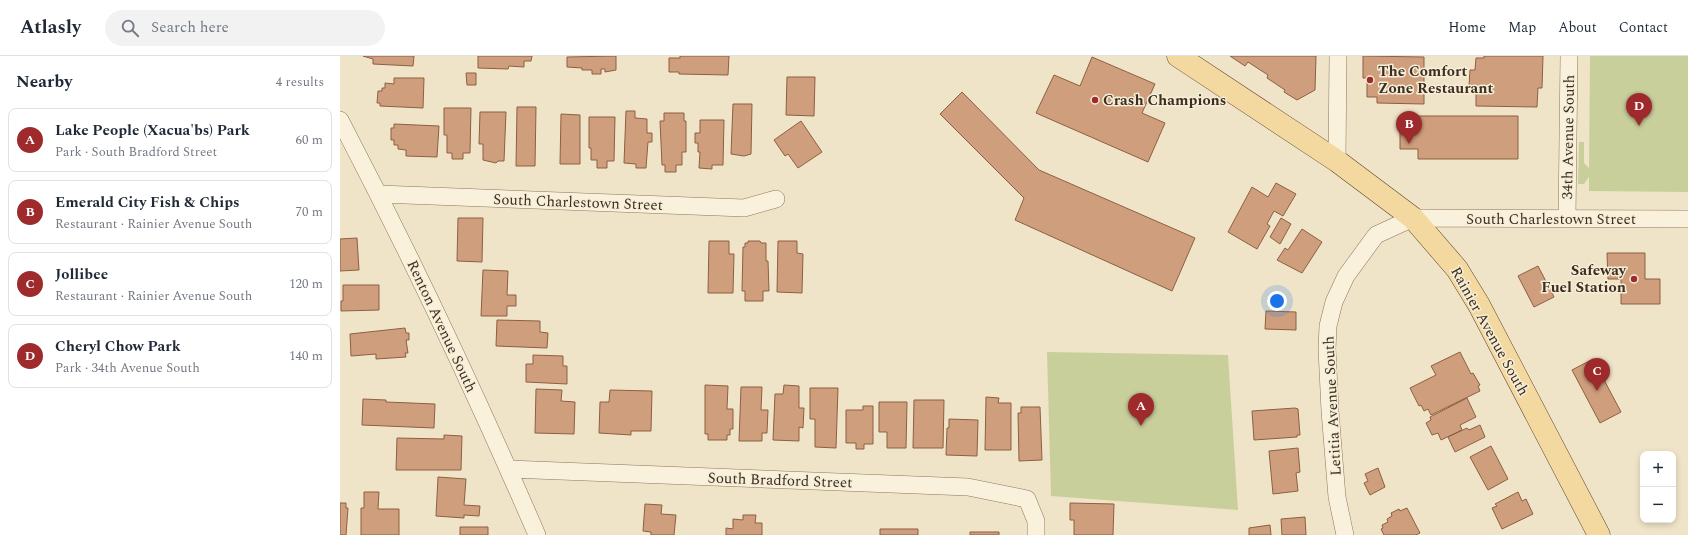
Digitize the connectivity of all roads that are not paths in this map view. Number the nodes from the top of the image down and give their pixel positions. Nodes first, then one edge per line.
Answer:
1 (1178, 56) edge
2 (1338, 56) edge
3 (1569, 56) edge
4 (340, 120) edge
5 (1337, 161) junction
6 (379, 194) junction
7 (776, 199) dead end
8 (1413, 218) junction
9 (1567, 219) junction
10 (1688, 219) edge
11 (509, 469) junction
12 (1036, 528) edge
13 (537, 535) edge
14 (1345, 535) edge
15 (1599, 535) edge

1 - 5 main road, Rainier Avenue South
2 - 5 street
3 - 9 street, 34th Avenue South
4 - 6 street, Renton Avenue South
5 - 8 main road, Rainier Avenue South
6 - 7 street, South Charlestown Street
6 - 11 street, Renton Avenue South
8 - 9 street, South Charlestown Street
8 - 14 street, Letitia Avenue South
8 - 15 main road, Rainier Avenue South
9 - 10 street, South Charlestown Street
11 - 12 street, South Bradford Street
11 - 13 street, Renton Avenue South

